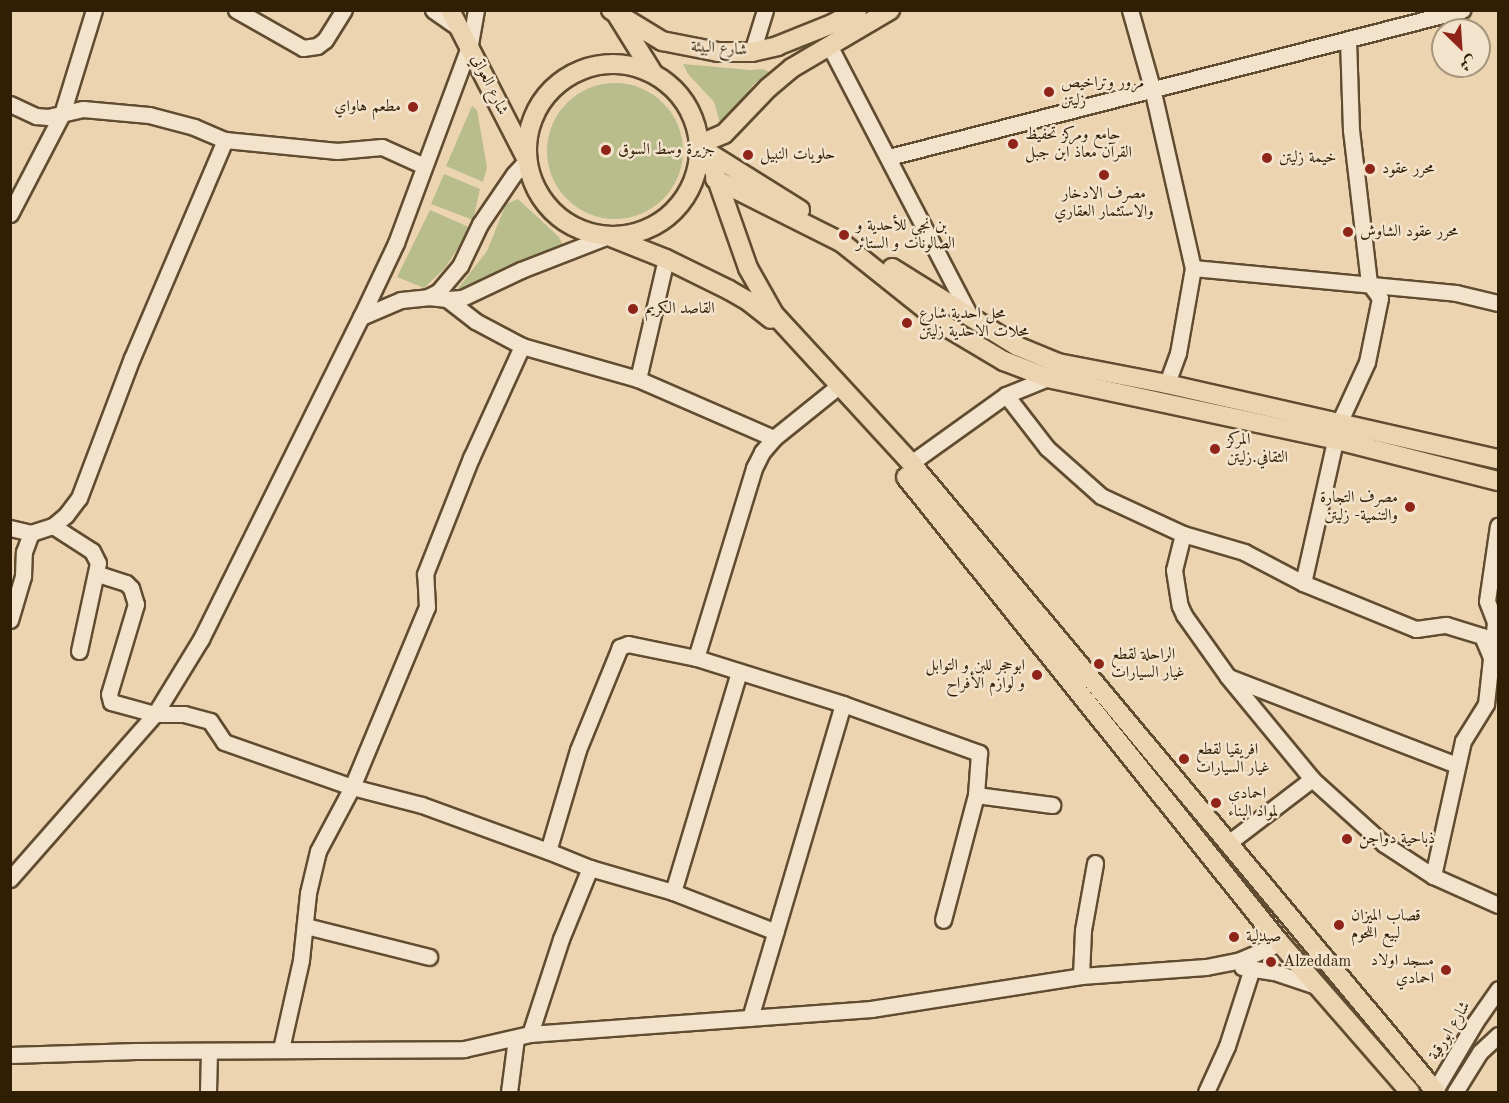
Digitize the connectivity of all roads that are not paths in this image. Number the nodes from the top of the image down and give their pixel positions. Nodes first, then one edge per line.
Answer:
1 (94, 10) edge
2 (236, 10) edge
3 (344, 10) edge
4 (433, 10) edge
5 (450, 10) edge
6 (477, 10) edge
7 (765, 10) edge
8 (857, 10) edge
9 (890, 10) edge
10 (1130, 10) edge
11 (1462, 10) edge
12 (614, 12) edge
13 (459, 28) junction
14 (1348, 41) junction
15 (470, 44) junction
16 (829, 45) junction
17 (680, 46) junction
18 (752, 52) junction
19 (643, 66) junction
20 (1152, 88) junction
21 (10, 104) edge
22 (62, 114) junction
23 (225, 140) junction
24 (700, 153) junction
25 (889, 157) junction
26 (527, 160) junction
27 (424, 166) junction
28 (720, 183) junction
29 (10, 214) edge
30 (608, 236) junction
31 (666, 259) junction
32 (1193, 267) junction
33 (1369, 283) junction
34 (428, 297) junction
35 (447, 299) junction
36 (1498, 303) edge
37 (362, 317) junction
38 (971, 318) junction
39 (522, 346) junction
40 (1048, 378) junction
41 (638, 379) junction
42 (1167, 384) junction
43 (836, 388) junction
44 (1006, 395) junction
45 (1338, 432) junction
46 (774, 438) junction
47 (1498, 459) edge
48 (911, 463) junction
49 (1498, 481) edge
50 (53, 526) junction
51 (1498, 526) edge
52 (10, 528) edge
53 (31, 533) junction
54 (1182, 534) junction
55 (98, 574) junction
56 (1303, 583) junction
57 (10, 620) edge
58 (79, 651) dead end
59 (1494, 657) edge
60 (696, 658) junction
61 (739, 672) junction
62 (1228, 677) junction
63 (843, 704) junction
64 (155, 714) junction
65 (1457, 765) junction
66 (1312, 779) junction
67 (352, 787) junction
68 (976, 795) junction
69 (1052, 805) dead end
70 (1227, 844) junction
71 (548, 851) junction
72 (1095, 863) dead end
73 (590, 868) junction
74 (1432, 876) junction
75 (10, 879) edge
76 (673, 892) junction
77 (1498, 905) edge
78 (943, 920) dead end
79 (306, 926) junction
80 (1299, 930) junction
81 (776, 932) junction
82 (1280, 943) junction
83 (429, 957) dead end
84 (1221, 965) junction
85 (1252, 968) junction
86 (1081, 976) junction
87 (1316, 986) junction
88 (1498, 989) edge
89 (750, 1018) junction
90 (1498, 1035) edge
91 (523, 1036) junction
92 (281, 1049) junction
93 (209, 1051) junction
94 (10, 1055) edge
95 (208, 1092) edge
96 (509, 1092) edge
97 (1206, 1092) edge
98 (1410, 1092) edge
99 (1435, 1092) edge
100 (1455, 1092) edge

1 - 22 street
2 - 3 street
4 - 13 street
5 - 13 main road, شارع العواتي
6 - 15 street
7 - 18 street
8 - 18 main road, شارع البيئة
9 - 16 main road
10 - 20 street
11 - 14 street
12 - 17 main road, شارع البيئة
12 - 19 main road
13 - 15 main road, شارع العواتي
14 - 20 street
14 - 33 street
15 - 26 main road, شارع العواتي
15 - 27 street
16 - 24 main road
16 - 25 street
17 - 18 main road, شارع البيئة
17 - 19 main road
19 - 24 main road
19 - 26 main road
20 - 25 street
20 - 32 street
21 - 22 street
22 - 23 street
22 - 29 street
23 - 27 street
23 - 50 street
24 - 28 main road
24 - 30 main road
24 - 38 main road
25 - 38 street
26 - 30 main road
26 - 34 street
27 - 37 street
28 - 40 main road
28 - 48 main road
30 - 31 main road
30 - 35 street
31 - 41 street
31 - 43 main road
32 - 33 street
32 - 42 street
33 - 36 street
33 - 45 street
34 - 35 street
34 - 37 street
35 - 39 street
37 - 64 street
38 - 42 main road
39 - 41 street
39 - 67 street
40 - 44 street
40 - 45 main road
41 - 46 street
42 - 45 main road
43 - 46 street
43 - 82 main road
44 - 48 street
44 - 54 street
45 - 47 main road
45 - 49 main road
45 - 56 street
46 - 60 street
48 - 70 main road
50 - 53 street
50 - 55 street
51 - 59 street
52 - 53 street
53 - 57 street
54 - 56 street
54 - 62 street
55 - 58 street
55 - 64 street
56 - 59 street
59 - 65 street
60 - 61 street
60 - 71 street
61 - 63 street
61 - 76 street
62 - 65 street
62 - 66 street
63 - 68 street
63 - 81 street
64 - 67 street
64 - 75 street
65 - 74 street
66 - 70 street
66 - 74 street
67 - 71 street
67 - 79 street
68 - 69 street
68 - 78 street
70 - 80 main road
71 - 73 street
72 - 86 street
73 - 76 street
73 - 91 street
74 - 77 street
76 - 81 street
79 - 83 street
79 - 92 street
80 - 82 main road
80 - 99 main road
81 - 89 street
82 - 84 street
82 - 87 main road
84 - 85 street
84 - 86 street
85 - 87 street
85 - 97 street
86 - 89 street
87 - 98 main road
88 - 99 street, شارع ابورقية
89 - 91 street
90 - 100 street
91 - 92 street
91 - 96 street
92 - 93 street
93 - 94 street
93 - 95 street

